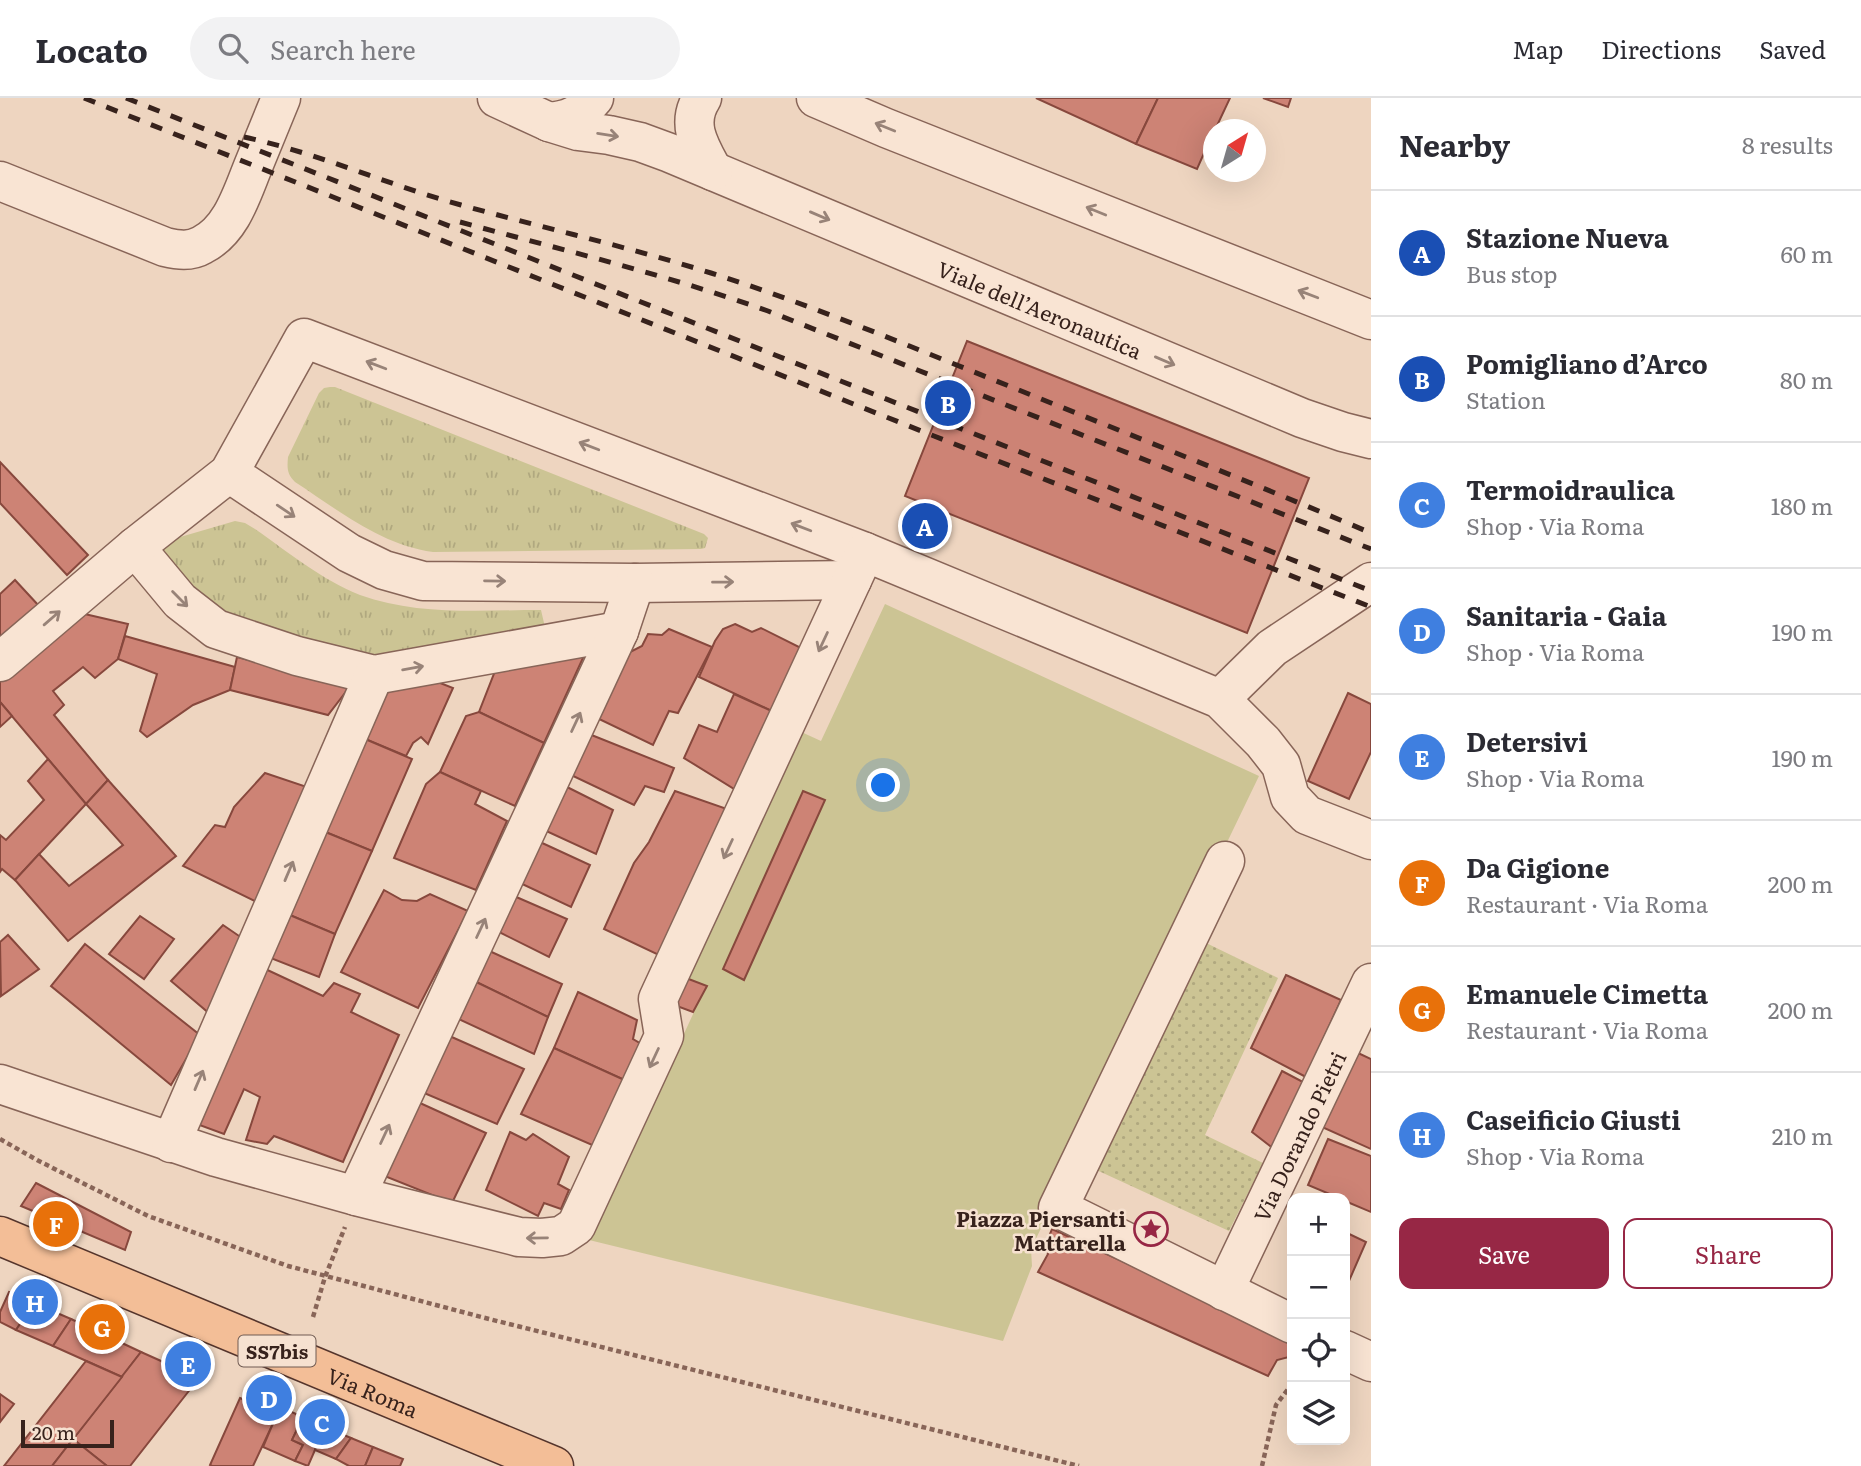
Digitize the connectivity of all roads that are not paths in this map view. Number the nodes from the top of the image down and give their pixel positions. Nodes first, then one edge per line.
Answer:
1 (281, 98) edge
2 (497, 98) edge
3 (594, 98) edge
4 (702, 98) edge
5 (816, 98) edge
6 (549, 122) junction
7 (713, 171) junction
8 (0, 181) edge
9 (1371, 320) edge
10 (1371, 439) edge
11 (229, 473) junction
12 (125, 555) junction
13 (858, 566) junction
14 (1371, 582) edge
15 (635, 583) junction
16 (619, 631) junction
17 (0, 662) edge
18 (374, 675) junction
19 (1220, 699) junction
20 (1371, 840) edge
21 (1225, 861) dead end
22 (1368, 997) edge
23 (0, 1084) edge
24 (171, 1143) junction
25 (356, 1196) junction
26 (0, 1236) edge
27 (1224, 1291) junction
28 (1287, 1322) edge
29 (1350, 1352) edge
30 (1371, 1362) edge
31 (554, 1466) edge

1 - 8 street
2 - 6 street, Viale dell’Aeronautica
3 - 6 street
4 - 7 street
9 -> 5 street
6 -> 7 street, Viale dell’Aeronautica
7 -> 10 street, Viale dell’Aeronautica
11 - 12 street
13 -> 11 street
11 -> 15 street
17 -> 12 street
12 -> 18 street
15 -> 13 street
13 - 19 street
13 -> 25 street
14 - 19 street
15 - 16 street
18 -> 16 street
25 -> 16 street
24 -> 18 street
19 - 20 street
21 - 27 street
22 - 27 street, Via Dorando Pietri
23 - 24 street
24 - 25 street
26 - 31 main road, Via Roma / SS7bis
27 - 28 street
29 - 30 street

